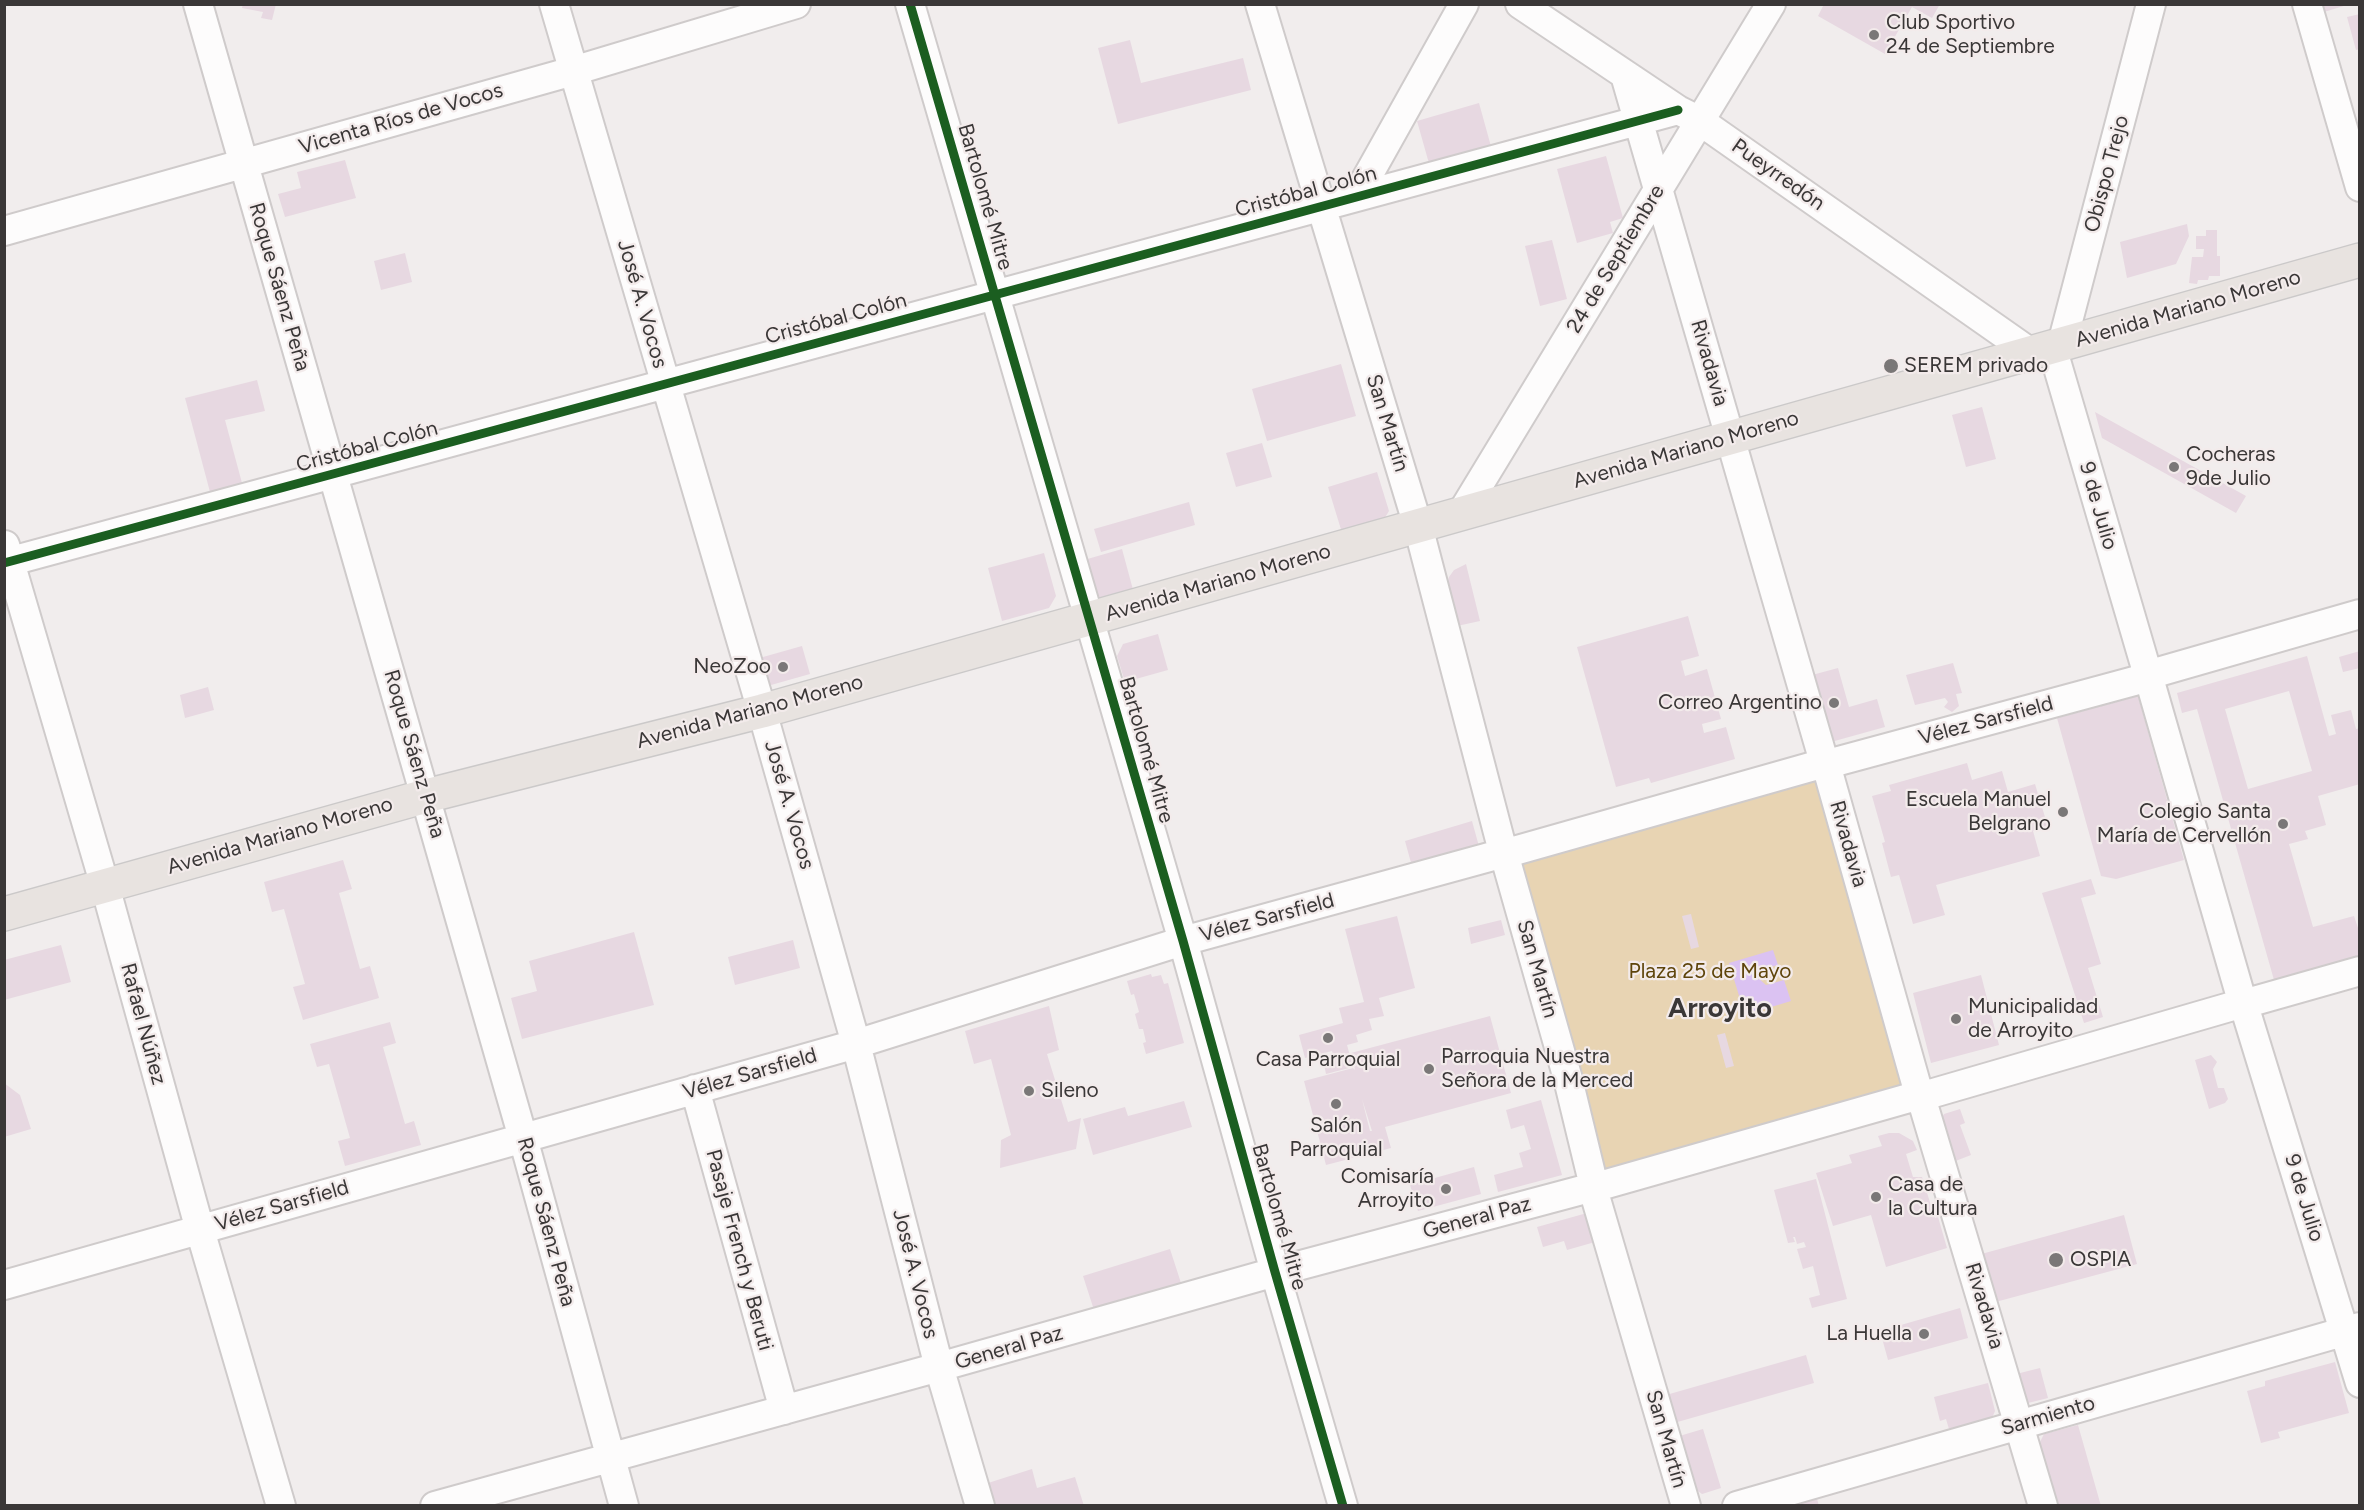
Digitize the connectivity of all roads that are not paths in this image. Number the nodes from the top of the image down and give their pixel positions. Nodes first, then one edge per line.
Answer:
1 (198, 4) edge
2 (554, 4) edge
3 (796, 4) edge
4 (910, 4) edge
5 (1260, 4) edge
6 (1464, 4) edge
7 (1520, 4) edge
8 (1771, 4) edge
9 (2151, 4) edge
10 (2307, 4) edge
11 (573, 71) junction
12 (1625, 75) junction
13 (1689, 116) junction
14 (1638, 121) junction
15 (244, 163) junction
16 (2360, 187) edge
17 (1658, 190) junction
18 (1356, 197) junction
19 (1321, 207) junction
20 (4, 231) edge
21 (2360, 260) edge
22 (994, 295) junction
23 (2049, 348) junction
24 (665, 384) junction
25 (1731, 438) junction
26 (333, 475) junction
27 (1461, 514) junction
28 (1418, 526) junction
29 (6, 556) edge
30 (2360, 615) edge
31 (1089, 620) junction
32 (2148, 675) junction
33 (762, 711) junction
34 (1825, 765) junction
35 (426, 795) junction
36 (1504, 854) junction
37 (105, 886) junction
38 (4, 914) edge
39 (1183, 941) junction
40 (2360, 971) edge
41 (2243, 1004) junction
42 (856, 1044) junction
43 (695, 1089) junction
44 (1920, 1096) junction
45 (523, 1138) junction
46 (1593, 1188) junction
47 (200, 1230) junction
48 (1275, 1272) junction
49 (4, 1285) edge
50 (2352, 1329) edge
51 (939, 1368) junction
52 (2360, 1383) edge
53 (784, 1410) junction
54 (2020, 1425) junction
55 (610, 1457) junction
56 (281, 1506) edge
57 (435, 1506) edge
58 (624, 1506) edge
59 (980, 1506) edge
60 (1343, 1506) edge
61 (1686, 1506) edge
62 (1737, 1506) edge
63 (2043, 1506) edge

1 - 15 street, Roque Sáenz Peña
2 - 11 street, José A. Vocos
3 - 11 street, Vicenta Ríos de Vocos
4 - 22 street, Bartolomé Mitre
5 - 19 street, San Martín
6 - 18 street
7 - 12 street, Pueyrredón
8 - 13 street, 24 de Septiembre
9 - 23 street, Obispo Trejo
10 - 16 street
11 - 15 street, Vicenta Ríos de Vocos
11 - 24 street, José A. Vocos
12 - 13 street, Pueyrredón
12 - 14 street, Rivadavia
13 - 14 street, Cristóbal Colón
13 - 17 street, 24 de Septiembre
13 - 23 street, Pueyrredón
14 - 17 street, Rivadavia
14 - 18 street, Cristóbal Colón
15 - 20 street, Vicenta Ríos de Vocos
15 - 26 street, Roque Sáenz Peña
17 - 25 street, Rivadavia
17 - 27 street, 24 de Septiembre
18 - 19 street, Cristóbal Colón
19 - 22 street, Cristóbal Colón
19 - 28 street, San Martín
21 - 23 main road, Avenida Mariano Moreno
22 - 24 street, Cristóbal Colón
22 - 31 street, Bartolomé Mitre
23 - 25 main road, Avenida Mariano Moreno
23 - 32 street, 9 de Julio
24 - 26 street, Cristóbal Colón
24 - 33 street, José A. Vocos
25 - 27 main road, Avenida Mariano Moreno
25 - 34 street, Rivadavia
26 - 29 street, Cristóbal Colón
26 - 35 street, Roque Sáenz Peña
27 - 28 main road, Avenida Mariano Moreno
28 - 31 main road, Avenida Mariano Moreno
28 - 36 street, San Martín
29 - 37 street, Rafael Núñez
30 - 32 street, Vélez Sarsfield
31 - 33 main road, Avenida Mariano Moreno
31 - 39 street, Bartolomé Mitre
32 - 34 street, Vélez Sarsfield
32 - 41 street, 9 de Julio
33 - 35 main road, Avenida Mariano Moreno
33 - 42 street, José A. Vocos
34 - 36 street, Vélez Sarsfield
34 - 44 street, Rivadavia
35 - 37 main road, Avenida Mariano Moreno
35 - 45 street, Roque Sáenz Peña
36 - 39 street, Vélez Sarsfield
36 - 46 street, San Martín
37 - 38 main road, Avenida Mariano Moreno
37 - 47 street, Rafael Núñez
39 - 42 street, Vélez Sarsfield
39 - 48 street, Bartolomé Mitre
40 - 41 street, General Paz
41 - 44 street, General Paz
41 - 50 street, 9 de Julio
42 - 43 street, Vélez Sarsfield
42 - 51 street, José A. Vocos
43 - 45 street, Vélez Sarsfield
43 - 53 street, Pasaje French y Beruti
44 - 46 street, General Paz
44 - 54 street, Rivadavia
45 - 47 street, Vélez Sarsfield
45 - 55 street, Roque Sáenz Peña
46 - 48 street, General Paz
46 - 61 street, San Martín
47 - 49 street, Vélez Sarsfield
47 - 56 street, Rafael Núñez
48 - 51 street, General Paz
48 - 60 street, Bartolomé Mitre
50 - 52 street, 9 de Julio
50 - 54 street, Sarmiento
51 - 53 street, General Paz
51 - 59 street, José A. Vocos
53 - 55 street, General Paz
54 - 62 street, Sarmiento
54 - 63 street, Rivadavia
55 - 57 street, General Paz
55 - 58 street, Roque Sáenz Peña

